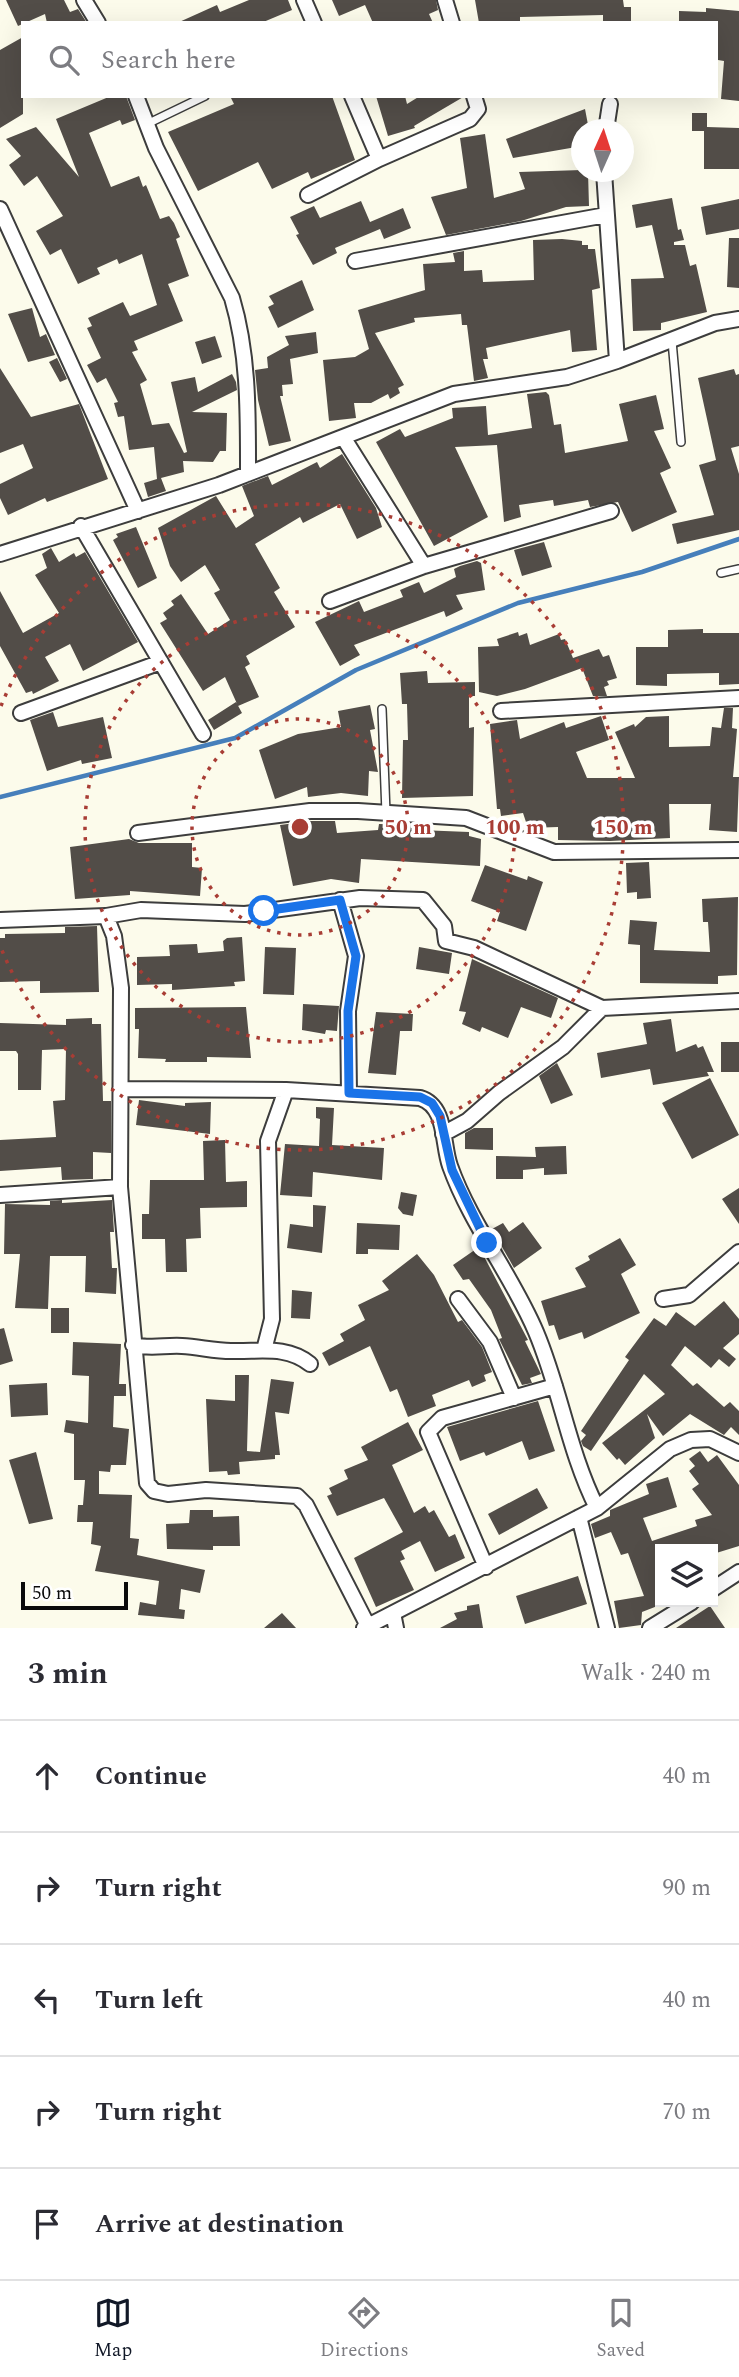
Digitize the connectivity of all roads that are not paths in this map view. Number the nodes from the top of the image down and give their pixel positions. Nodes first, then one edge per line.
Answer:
1 (84, 0) edge
2 (304, 0) edge
3 (445, 0) edge
4 (97, 21) edge
5 (313, 21) edge
6 (451, 21) edge
7 (137, 98) edge
8 (201, 98) edge
9 (353, 98) edge
10 (475, 98) edge
11 (610, 104) dead end
12 (608, 119) edge
13 (147, 124) junction
14 (379, 159) junction
15 (604, 182) edge
16 (307, 195) dead end
17 (0, 209) edge
18 (606, 215) junction
19 (355, 261) dead end
20 (739, 319) edge
21 (672, 340) junction
22 (617, 361) junction
23 (343, 437) junction
24 (681, 442) dead end
25 (248, 474) junction
26 (138, 511) junction
27 (611, 511) dead end
28 (80, 526) junction
29 (0, 554) edge
30 (424, 566) junction
31 (739, 569) edge
32 (721, 573) dead end
33 (330, 601) dead end
34 (160, 662) junction
35 (739, 698) edge
36 (382, 709) dead end
37 (501, 711) dead end
38 (21, 713) dead end
39 (203, 734) dead end
40 (386, 813) junction
41 (138, 833) dead end
42 (739, 850) edge
43 (340, 900) junction
44 (106, 916) junction
45 (0, 919) edge
46 (739, 1001) edge
47 (602, 1008) junction
48 (120, 1089) junction
49 (286, 1090) junction
50 (349, 1093) junction
51 (443, 1134) junction
52 (120, 1187) junction
53 (0, 1195) edge
54 (739, 1252) edge
55 (458, 1299) dead end
56 (663, 1299) dead end
57 (133, 1345) junction
58 (264, 1350) junction
59 (310, 1364) dead end
60 (555, 1387) junction
61 (514, 1398) junction
62 (739, 1453) edge
63 (597, 1508) junction
64 (579, 1517) junction
65 (486, 1567) junction
66 (739, 1572) edge
67 (718, 1586) edge
68 (684, 1607) edge
69 (393, 1613) junction
70 (366, 1627) edge
71 (396, 1628) edge
72 (607, 1628) edge
73 (650, 1628) edge

1 - 4 street
2 - 5 street
3 - 6 street
7 - 13 street
8 - 13 lane
9 - 14 street
10 - 14 street
11 - 12 street
13 - 25 street
14 - 16 street
15 - 18 street
17 - 26 street
18 - 19 street
18 - 22 street
20 - 21 street
21 - 22 street
21 - 24 lane
22 - 23 street
23 - 25 street
23 - 30 street
25 - 26 street
26 - 28 street
27 - 30 street
28 - 29 street
28 - 34 street
30 - 33 street
31 - 32 lane
34 - 38 street
34 - 39 street
35 - 37 street
36 - 40 lane
40 - 41 street
40 - 42 street
43 - 44 street
43 - 47 street
43 - 50 street
44 - 45 street
44 - 48 street
46 - 47 street
47 - 51 street
48 - 49 street
48 - 52 street
49 - 50 street
49 - 58 street
50 - 51 street
51 - 60 street
52 - 53 street
52 - 57 street
54 - 56 street
55 - 61 street
57 - 58 street
57 - 70 street
58 - 59 street
60 - 61 street
60 - 63 street
61 - 65 street
62 - 63 street
63 - 64 street
64 - 65 street
64 - 72 street
65 - 69 street
66 - 67 street
68 - 73 street
69 - 70 street
69 - 71 street

